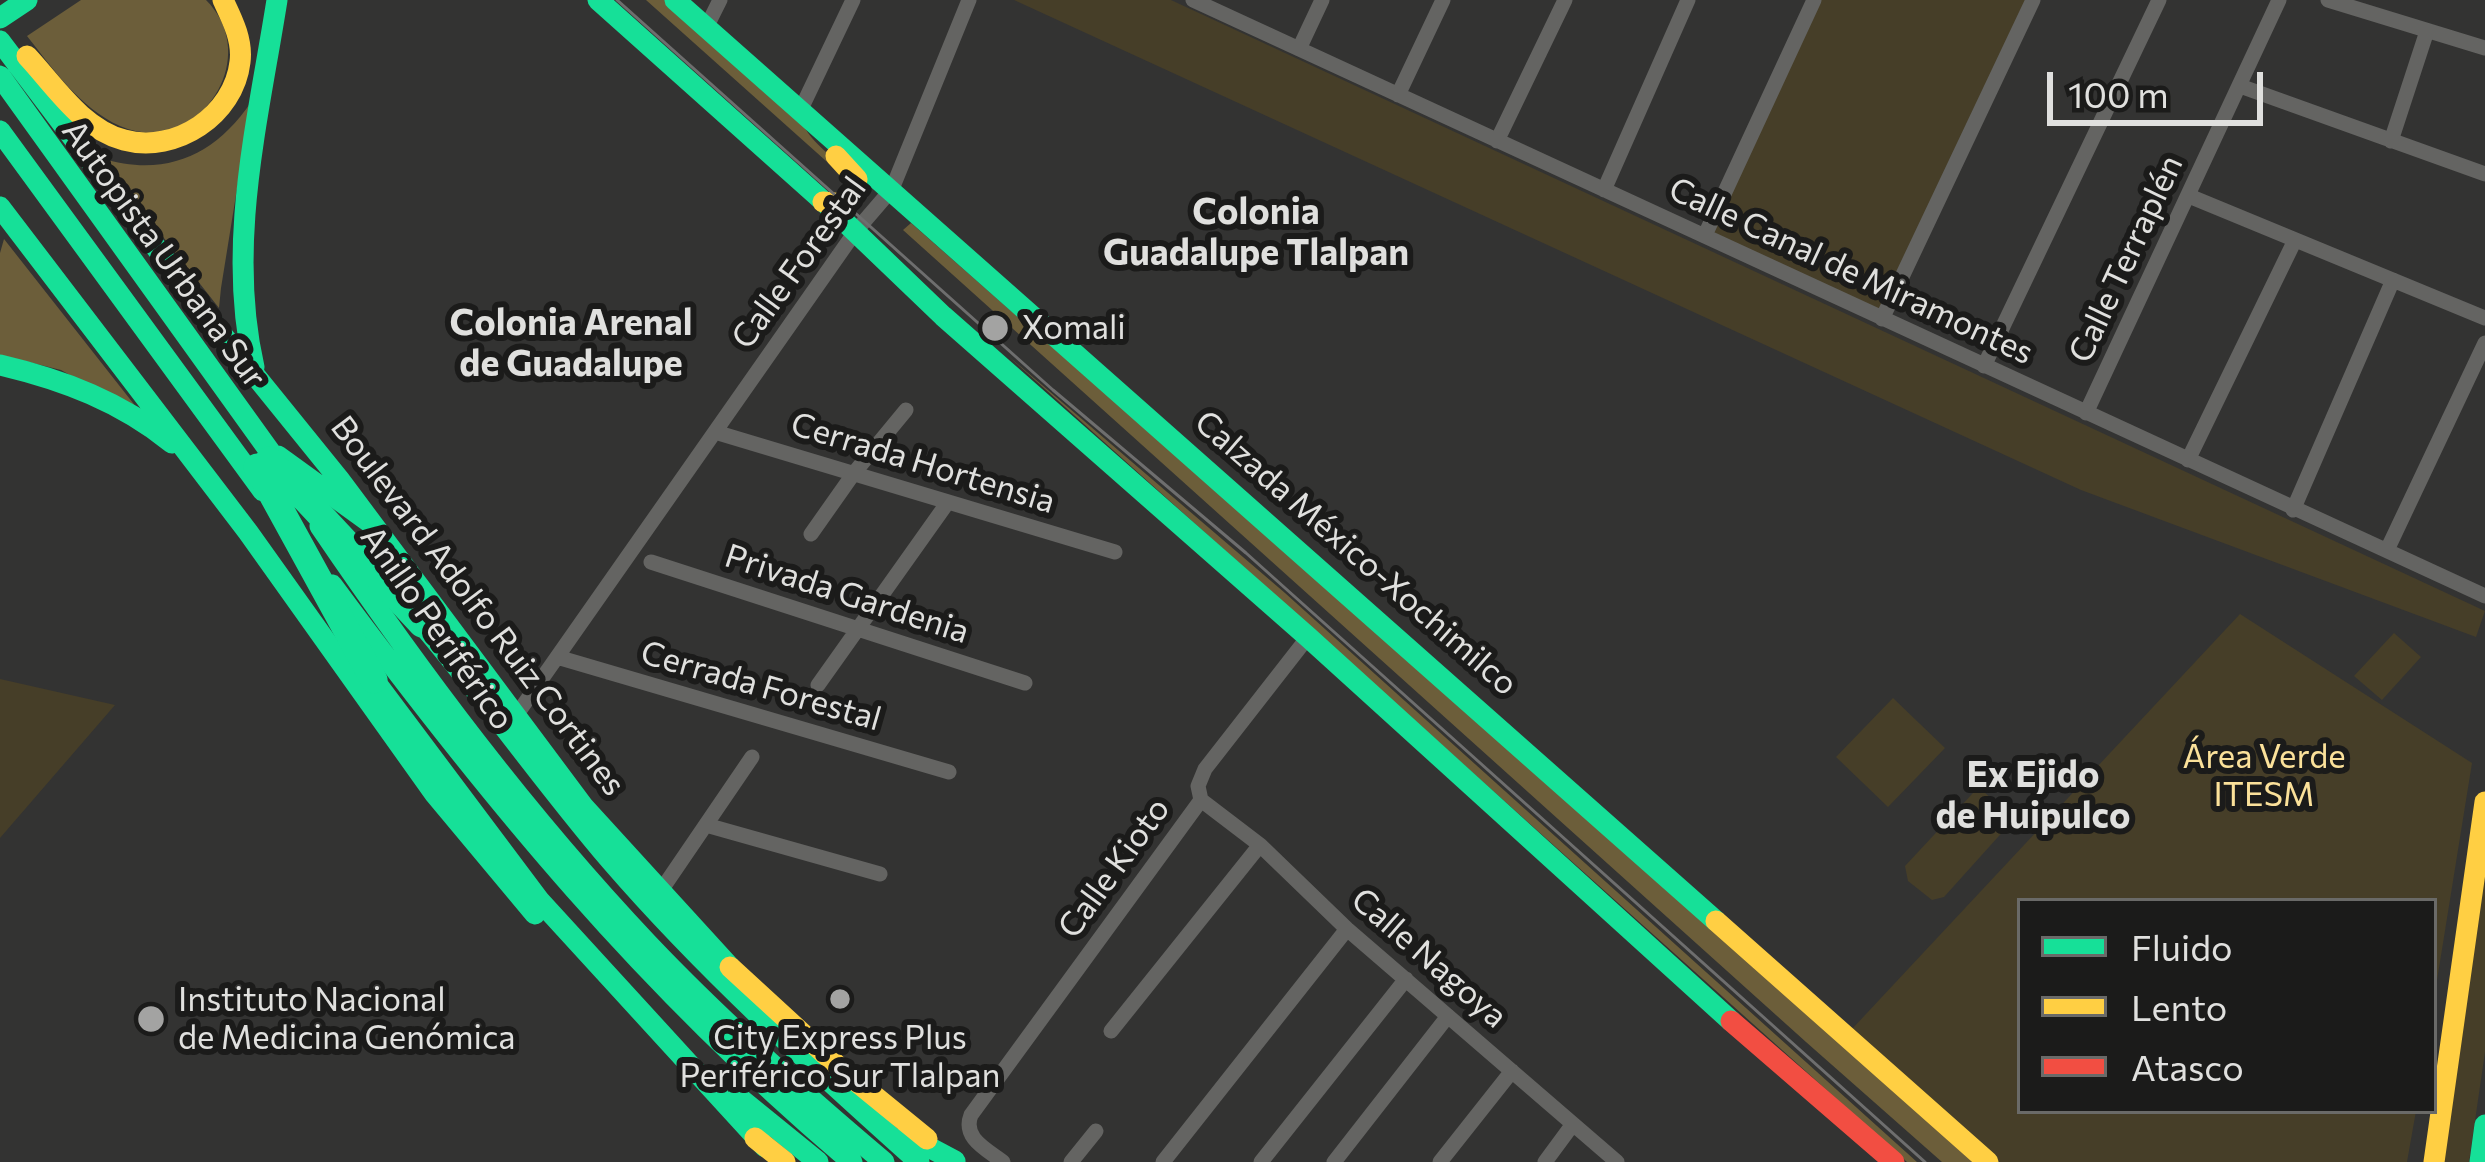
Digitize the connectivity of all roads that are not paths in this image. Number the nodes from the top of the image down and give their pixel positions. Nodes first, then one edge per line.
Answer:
1 (223, 0) edge
2 (277, 0) edge
3 (598, 0) edge
4 (675, 0) edge
5 (720, 0) edge
6 (853, 0) edge
7 (969, 0) edge
8 (1322, 0) edge
9 (1443, 0) edge
10 (1565, 0) edge
11 (1688, 0) edge
12 (1814, 0) edge
13 (2033, 0) edge
14 (2158, 0) edge
15 (2279, 0) edge
16 (2328, 0) edge
17 (1196, 1) edge
18 (706, 28) junction
19 (2427, 31) junction
20 (0, 38) edge
21 (2485, 48) edge
22 (1299, 49) junction
23 (0, 76) edge
24 (2240, 86) junction
25 (0, 91) edge
26 (1398, 95) junction
27 (803, 111) junction
28 (0, 117) edge
29 (0, 131) edge
30 (1498, 141) junction
31 (2391, 141) junction
32 (2485, 174) edge
33 (892, 188) junction
34 (1604, 190) junction
35 (2189, 196) junction
36 (823, 201) junction
37 (0, 207) edge
38 (856, 232) junction
39 (1705, 236) junction
40 (2295, 240) junction
41 (2392, 280) junction
42 (1882, 319) junction
43 (2485, 319) edge
44 (2485, 343) edge
45 (0, 365) edge
46 (1984, 366) junction
47 (261, 384) junction
48 (906, 410) dead end
49 (2086, 413) junction
50 (715, 432) junction
51 (266, 459) junction
52 (2188, 460) junction
53 (197, 464) junction
54 (854, 473) junction
55 (948, 502) junction
56 (2293, 510) junction
57 (372, 524) junction
58 (811, 534) dead end
59 (2388, 548) junction
60 (1115, 552) dead end
61 (651, 562) dead end
62 (2485, 596) edge
63 (856, 629) junction
64 (1308, 637) junction
65 (557, 657) junction
66 (1025, 683) dead end
67 (818, 685) dead end
68 (515, 717) junction
69 (752, 758) dead end
70 (949, 772) dead end
71 (1201, 800) junction
72 (2485, 802) edge
73 (706, 825) junction
74 (1260, 844) junction
75 (880, 874) dead end
76 (660, 892) junction
77 (1347, 928) junction
78 (1406, 979) junction
79 (1448, 1016) junction
80 (1111, 1031) dead end
81 (692, 1061) junction
82 (1512, 1071) junction
83 (835, 1086) junction
84 (1574, 1124) junction
85 (2485, 1125) edge
86 (1096, 1131) dead end
87 (775, 1154) edge
88 (818, 1162) edge
89 (852, 1162) edge
90 (884, 1162) edge
91 (919, 1162) edge
92 (955, 1162) edge
93 (1003, 1162) edge
94 (1071, 1162) edge
95 (1162, 1162) edge
96 (1261, 1162) edge
97 (1334, 1162) edge
98 (1440, 1162) edge
99 (1545, 1162) edge
100 (1617, 1162) edge
101 (1894, 1162) edge
102 (1988, 1162) edge
103 (2434, 1162) edge
104 (2480, 1162) edge

1 - 20 main road
2 - 47 main road
3 - 36 main road
4 - 18 main road, Calzada México-Xochimilco
5 - 18 street
6 - 27 street
7 - 33 street, Calle Forestal
8 - 22 street
9 - 26 street
10 - 30 street
11 - 34 street
12 - 39 street
13 - 42 street
14 - 46 street
15 - 24 street, Calle Terraplén
16 - 19 street
17 - 22 street, Calle Canal de Miramontes
18 - 27 main road, Calzada México-Xochimilco
19 - 21 street
19 - 31 street
20 - 47 main road, Boulevard Adolfo Ruiz Cortines
22 - 26 street, Calle Canal de Miramontes
23 - 51 main road, Anillo Periférico
24 - 31 street
24 - 35 street, Calle Terraplén
25 - 51 main road, Autopista Urbana Sur
26 - 30 street, Calle Canal de Miramontes
27 - 33 main road, Calzada México-Xochimilco
27 - 36 main road
28 - 51 main road, Autopista Urbana Sur
29 - 89 main road, Anillo Periférico
30 - 34 street, Calle Canal de Miramontes
31 - 32 street
33 - 38 street, Calle Forestal
33 - 102 main road, Calzada México-Xochimilco
34 - 39 street, Calle Canal de Miramontes
35 - 40 street
35 - 49 street, Calle Terraplén
36 - 38 main road
37 - 53 main road
38 - 50 street, Calle Forestal
38 - 64 main road
39 - 42 street, Calle Canal de Miramontes
40 - 41 street
40 - 52 street
41 - 43 street
41 - 56 street
42 - 46 street, Calle Canal de Miramontes
44 - 59 street
45 - 53 main road
46 - 49 street, Calle Canal de Miramontes
47 - 57 main road, Boulevard Adolfo Ruiz Cortines
48 - 54 street
49 - 52 street, Calle Canal de Miramontes
50 - 54 street, Cerrada Hortensia
50 - 65 street, Calle Forestal
51 - 57 main road
51 - 81 main road, bridge
51 - 83 main road, bridge
51 - 90 main road, Anillo Periférico
52 - 56 street, Calle Canal de Miramontes
53 - 87 main road
54 - 55 street, Cerrada Hortensia
54 - 58 street
55 - 60 street, Cerrada Hortensia
55 - 63 street
56 - 59 street, Calle Canal de Miramontes
57 - 68 main road, Boulevard Adolfo Ruiz Cortines
59 - 62 street, Calle Canal de Miramontes
61 - 63 street, Privada Gardenia
63 - 66 street, Privada Gardenia
63 - 67 street
64 - 71 street, Calle Kioto
64 - 101 main road
65 - 68 street, Calle Forestal
65 - 70 street, Cerrada Forestal
68 - 76 main road, Boulevard Adolfo Ruiz Cortines
69 - 73 street
71 - 74 street, Calle Nagoya
71 - 93 street, Calle Kioto
72 - 103 main road
73 - 75 street
73 - 76 street
74 - 77 street, Calle Nagoya
74 - 80 street
76 - 92 main road, Boulevard Adolfo Ruiz Cortines
77 - 78 street, Calle Nagoya
77 - 95 street
78 - 79 street, Calle Nagoya
78 - 96 street
79 - 82 street, Calle Nagoya
79 - 97 street
81 - 87 main road
81 - 88 main road
82 - 84 street, Calle Nagoya
82 - 98 street
83 - 91 main road
83 - 92 main road
84 - 99 street
84 - 100 street, Calle Nagoya
85 - 104 main road
86 - 94 street

